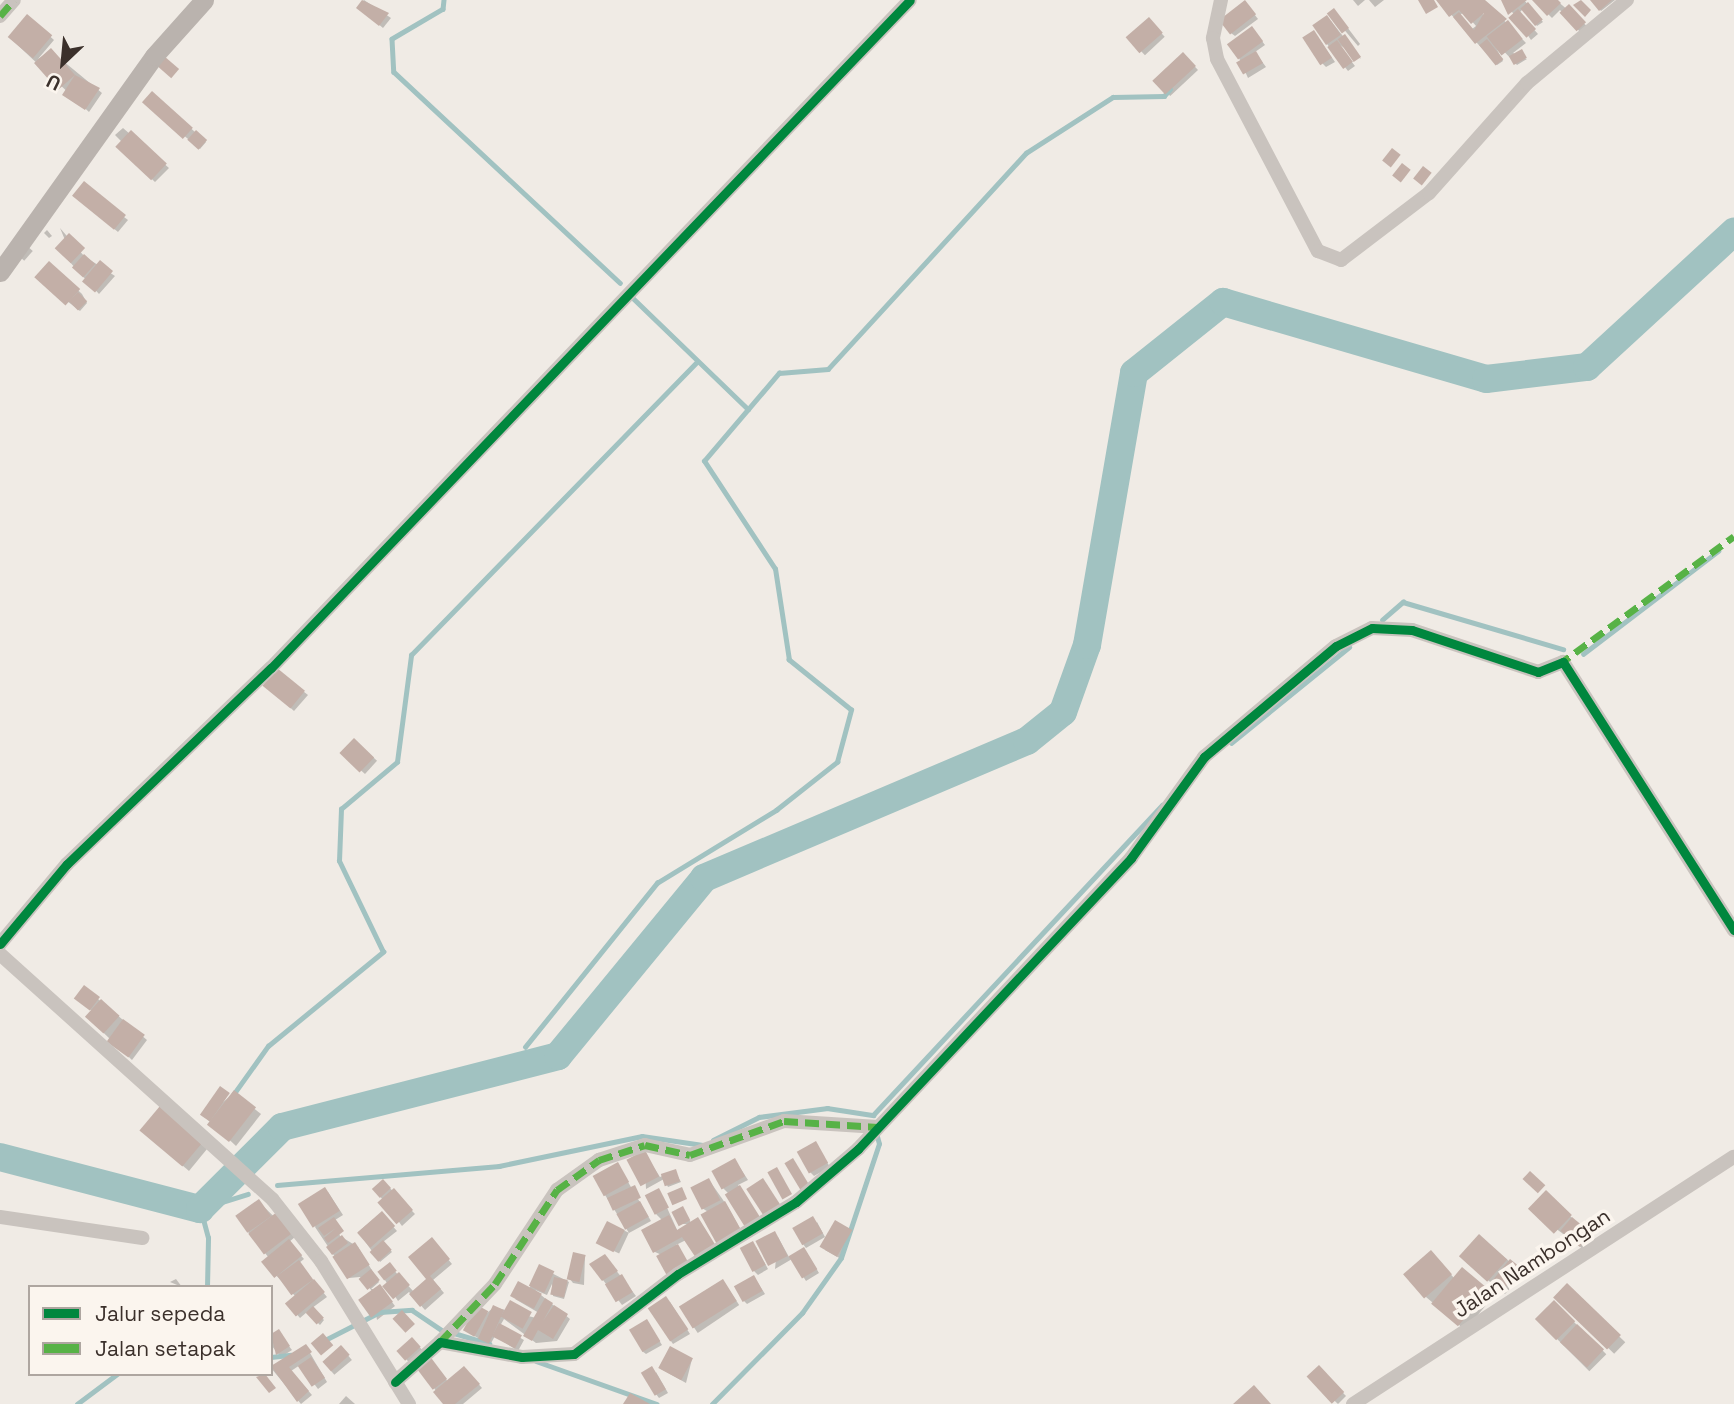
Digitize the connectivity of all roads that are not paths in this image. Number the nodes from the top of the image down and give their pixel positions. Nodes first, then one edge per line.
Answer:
1 (14, 0) edge
2 (204, 0) edge
3 (910, 0) edge
4 (1221, 0) edge
5 (1627, 0) edge
6 (0, 16) edge
7 (0, 272) edge
8 (1734, 930) edge
9 (0, 944) edge
10 (0, 954) edge
11 (878, 1127) junction
12 (1734, 1157) edge
13 (0, 1217) edge
14 (142, 1238) dead end
15 (440, 1342) junction
16 (395, 1382) junction
17 (409, 1404) edge
18 (1353, 1404) edge

1 - 6 street
2 - 7 main road
3 - 9 street
4 - 5 street
8 - 11 street
10 - 16 street
11 - 15 street
11 - 15 street
12 - 18 street, Jalan Nambongan
13 - 14 street
15 - 16 street
16 - 17 street

